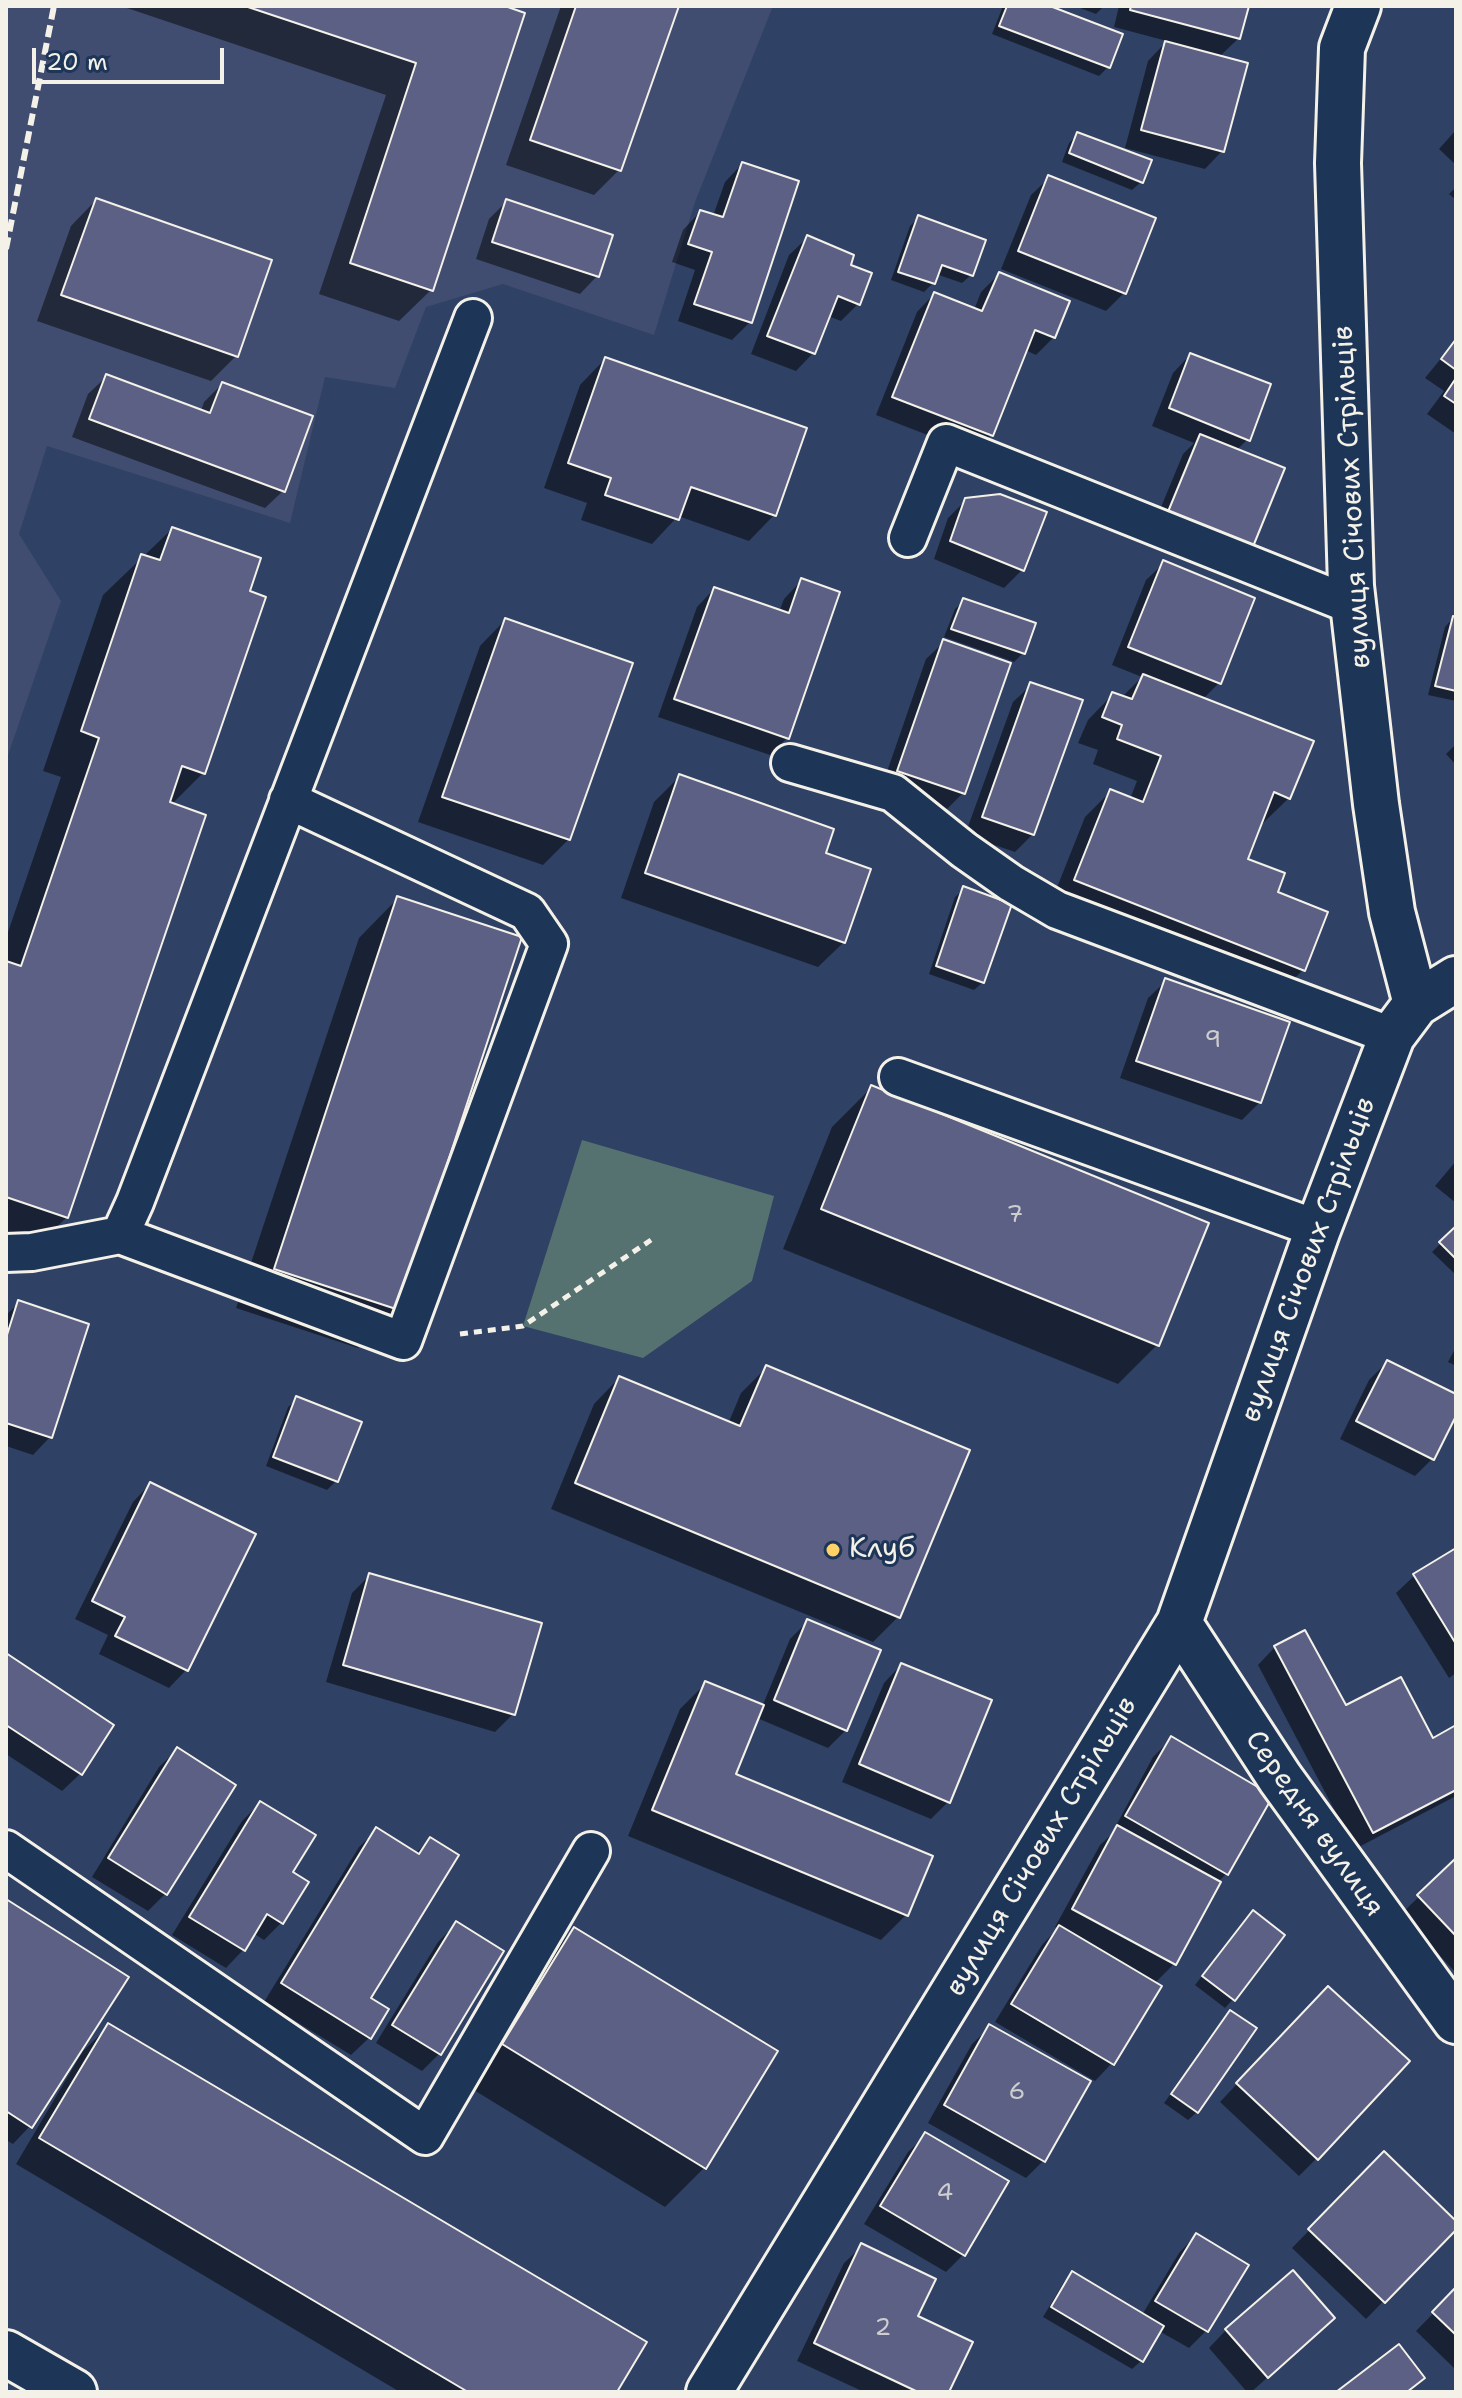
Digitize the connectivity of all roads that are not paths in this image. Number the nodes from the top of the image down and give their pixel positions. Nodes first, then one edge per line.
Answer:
1 (1358, 6) edge
2 (473, 318) dead end
3 (908, 538) dead end
4 (1354, 606) junction
5 (790, 763) dead end
6 (288, 800) junction
7 (1456, 979) edge
8 (1404, 1020) junction
9 (898, 1077) dead end
10 (1318, 1229) junction
11 (120, 1235) junction
12 (6, 1253) edge
13 (1179, 1623) junction
14 (6, 1849) edge
15 (591, 1851) dead end
16 (1456, 2021) edge
17 (6, 2353) edge
18 (74, 2392) edge
19 (709, 2392) edge

1 - 4 street, вулиця Січових Стрільців
2 - 6 lane
3 - 4 lane
4 - 8 street, вулиця Січових Стрільців
5 - 8 lane
6 - 11 lane
6 - 11 lane
7 - 8 street
8 - 10 street, вулиця Січових Стрільців
9 - 10 lane
10 - 13 street, вулиця Січових Стрільців
11 - 12 lane
13 - 16 street, Середня вулиця
13 - 19 street, вулиця Січових Стрільців
14 - 15 lane
17 - 18 street

